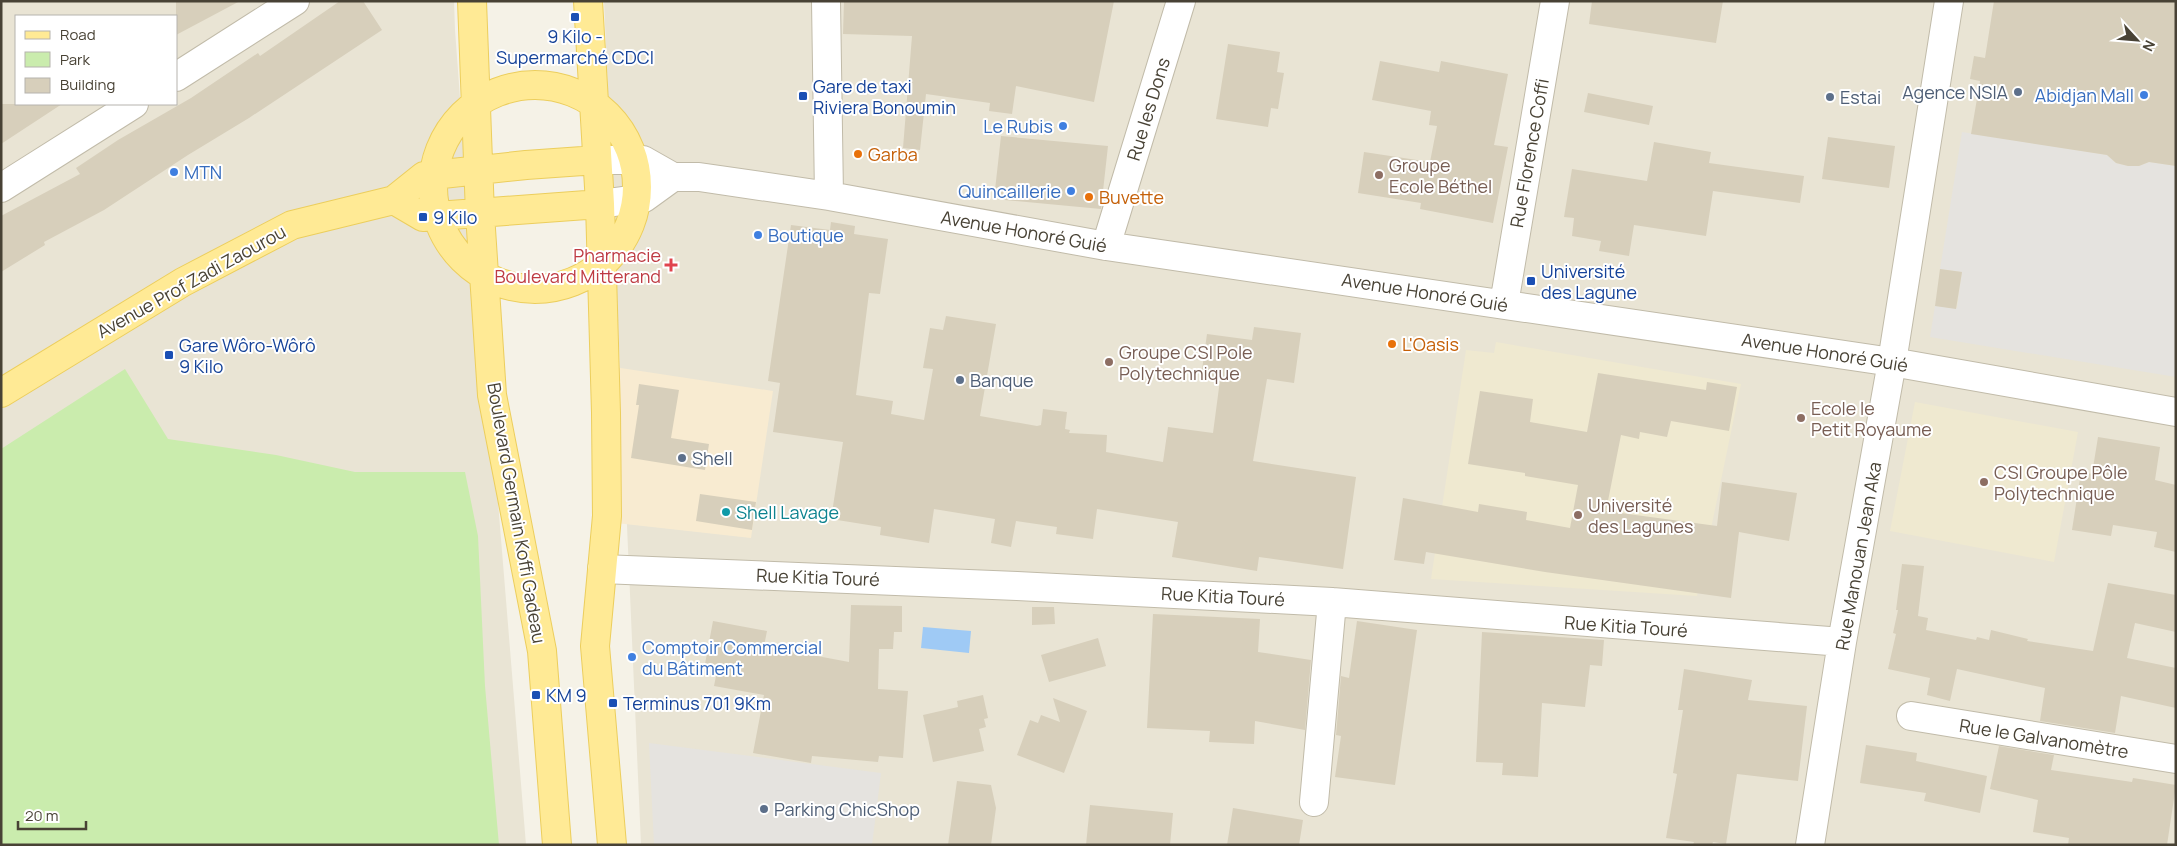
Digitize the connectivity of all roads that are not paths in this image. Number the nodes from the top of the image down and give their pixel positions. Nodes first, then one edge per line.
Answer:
1 (295, 1) edge
2 (472, 1) edge
3 (826, 1) edge
4 (1181, 1) edge
5 (1555, 1) edge
6 (1950, 1) edge
7 (588, 2) edge
8 (178, 76) edge
9 (594, 103) junction
10 (476, 104) junction
11 (132, 105) edge
12 (597, 160) junction
13 (634, 160) junction
14 (478, 171) junction
15 (434, 175) junction
16 (673, 177) junction
17 (1, 188) edge
18 (829, 196) junction
19 (637, 199) junction
20 (394, 200) junction
21 (600, 204) junction
22 (480, 214) junction
23 (438, 217) junction
24 (1106, 246) junction
25 (602, 266) junction
26 (484, 277) junction
27 (1504, 304) junction
28 (1892, 362) junction
29 (1, 393) edge
30 (2176, 412) edge
31 (602, 569) junction
32 (1332, 602) junction
33 (1842, 642) junction
34 (1911, 716) dead end
35 (2176, 760) edge
36 (1314, 802) dead end
37 (557, 845) edge
38 (612, 845) edge
39 (1810, 845) edge

1 - 8 street
2 - 10 main road, Boulevard Germain Koffi Gadeau
3 - 18 street
4 - 24 street, Rue les Dons
5 - 27 street, Rue Florence Coffi
6 - 28 street, Rue Manouan Jean Aka
7 - 9 main road
9 - 10 main road
9 - 12 main road
9 - 13 main road
10 - 14 main road, Boulevard Germain Koffi Gadeau
10 - 15 main road
11 - 17 street
12 - 13 street, Avenue Honoré Guié
12 - 14 main road
12 - 21 main road
13 - 16 street, Avenue Honoré Guié
13 - 19 main road
14 - 15 main road
14 - 22 main road, Boulevard Germain Koffi Gadeau
15 - 20 main road
15 - 23 main road
16 - 18 street, Avenue Honoré Guié
16 - 19 street
18 - 24 street, Avenue Honoré Guié
19 - 21 street
19 - 25 main road
20 - 23 main road
20 - 29 main road, Avenue Prof Zadi Zaourou
21 - 22 main road
21 - 25 main road
22 - 23 main road
22 - 26 main road, Boulevard Germain Koffi Gadeau
23 - 26 main road
24 - 27 street, Avenue Honoré Guié
25 - 26 main road
25 - 31 main road
26 - 37 main road, Boulevard Germain Koffi Gadeau
27 - 28 street, Avenue Honoré Guié
28 - 30 street, Avenue Honoré Guié
28 - 33 street, Rue Manouan Jean Aka
31 - 32 street, Rue Kitia Touré
31 - 38 main road
32 - 33 street, Rue Kitia Touré
32 - 36 street
33 - 39 street, Rue Manouan Jean Aka
34 - 35 street, Rue le Galvanomètre

